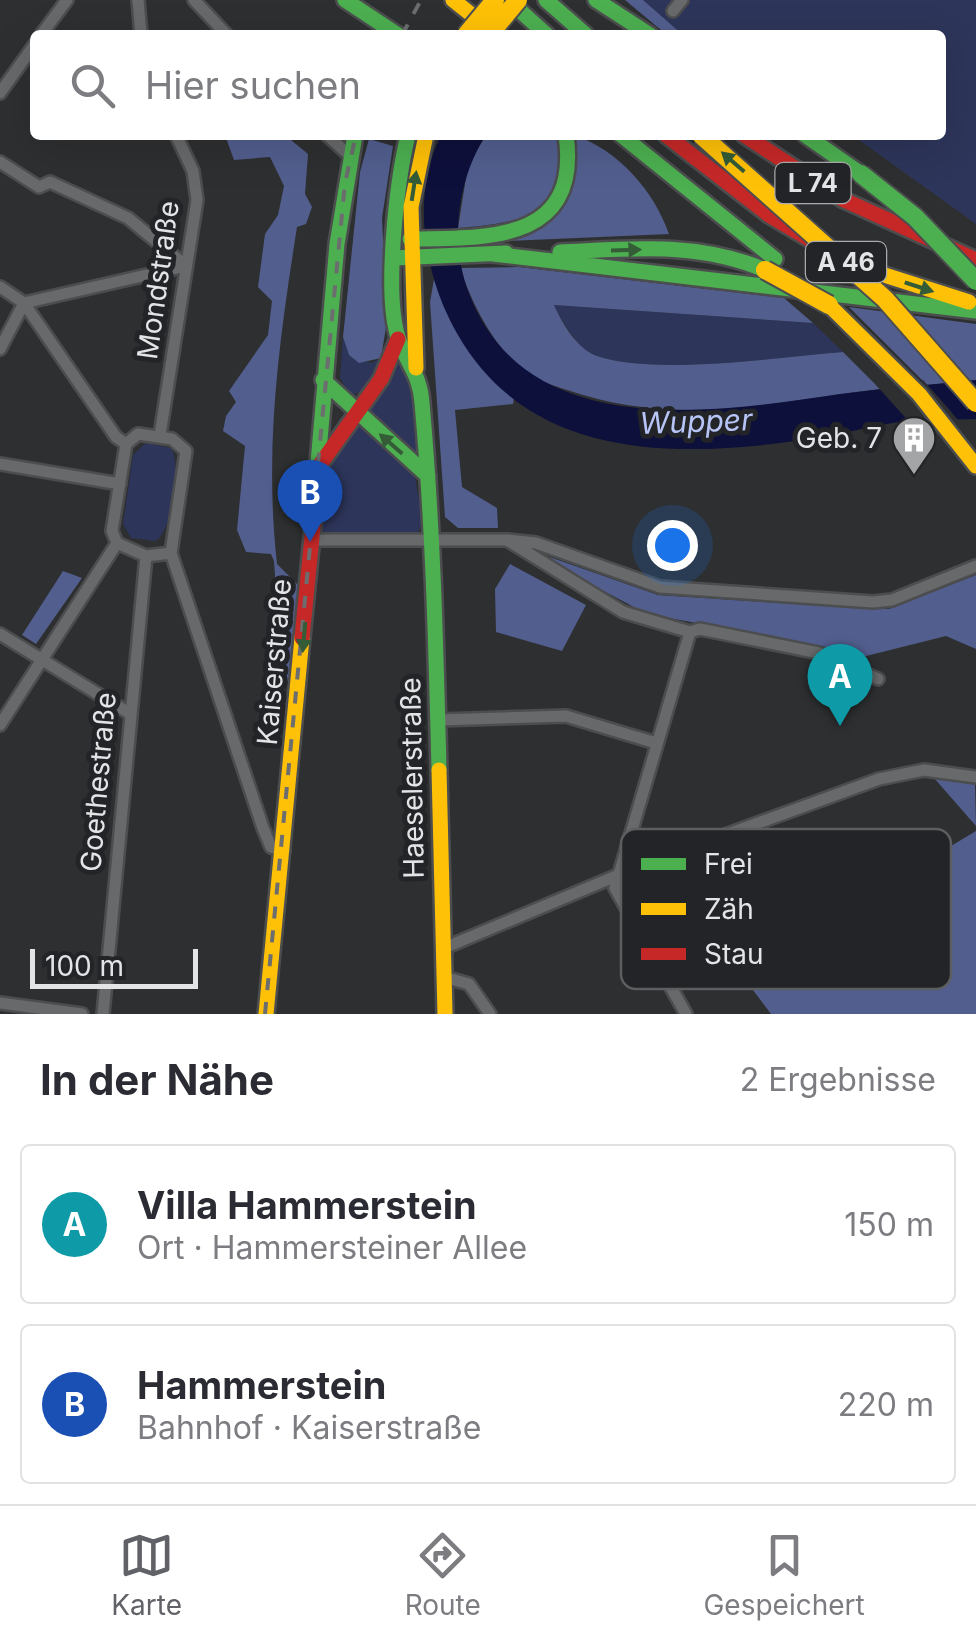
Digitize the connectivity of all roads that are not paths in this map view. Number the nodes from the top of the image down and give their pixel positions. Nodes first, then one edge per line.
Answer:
1 (66, 0) edge
2 (138, 0) edge
3 (194, 0) edge
4 (345, 0) edge
5 (453, 0) edge
6 (495, 0) edge
7 (546, 0) edge
8 (586, 0) edge
9 (682, 0) edge
10 (514, 3) edge
11 (604, 9) edge
12 (673, 11) dead end
13 (45, 30) edge
14 (141, 30) edge
15 (223, 30) edge
16 (393, 30) edge
17 (470, 30) edge
18 (489, 30) edge
19 (497, 30) edge
20 (542, 30) edge
21 (580, 30) edge
22 (620, 30) edge
23 (641, 30) edge
24 (30, 51) edge
25 (0, 93) edge
26 (178, 140) edge
27 (332, 140) edge
28 (353, 140) edge
29 (407, 140) edge
30 (425, 140) edge
31 (567, 140) edge
32 (626, 140) edge
33 (673, 140) edge
34 (707, 140) edge
35 (752, 140) edge
36 (812, 140) edge
37 (349, 155) junction
38 (0, 162) edge
39 (492, 245) junction
40 (417, 251) junction
41 (976, 260) edge
42 (770, 265) junction
43 (186, 266) junction
44 (976, 282) edge
45 (0, 286) edge
46 (24, 303) junction
47 (976, 308) edge
48 (398, 338) junction
49 (0, 349) edge
50 (416, 368) junction
51 (324, 380) junction
52 (976, 402) edge
53 (355, 413) junction
54 (160, 435) junction
55 (121, 440) junction
56 (0, 464) edge
57 (319, 466) junction
58 (976, 466) edge
59 (428, 476) junction
60 (120, 484) junction
61 (312, 540) junction
62 (432, 540) junction
63 (507, 540) junction
64 (117, 542) junction
65 (171, 553) junction
66 (146, 556) junction
67 (976, 566) edge
68 (690, 632) junction
69 (0, 634) edge
70 (42, 660) junction
71 (878, 679) dead end
72 (129, 713) junction
73 (439, 720) junction
74 (0, 725) edge
75 (656, 743) junction
76 (976, 778) edge
77 (630, 829) edge
78 (744, 829) edge
79 (284, 851) junction
80 (621, 859) edge
81 (621, 876) edge
82 (615, 879) junction
83 (621, 899) edge
84 (444, 948) junction
85 (444, 977) junction
86 (672, 989) edge
87 (0, 1003) edge
88 (82, 1014) edge
89 (103, 1014) edge
90 (266, 1014) edge
91 (445, 1014) edge
92 (490, 1014) edge
93 (686, 1014) edge

1 - 13 street
2 - 14 street
3 - 15 street
4 - 16 main road
5 - 18 main road
6 - 17 main road, bridge
7 - 21 main road
8 - 11 main road
9 - 12 street
10 - 19 main road, bridge
10 - 20 main road
11 - 22 main road
11 - 23 main road
24 - 25 street
26 - 43 street, Mondstraße
27 - 37 street
28 - 37 main road
29 - 40 main road
40 -> 30 main road
31 - 39 main road
32 - 42 main road, A 46
33 -> 47 main road, L 74
52 -> 34 main road, A 46, bridge
35 - 41 main road, L 74
36 - 44 main road, bridge
37 - 51 main road
38 - 43 street
39 - 40 main road
39 -> 42 main road
39 - 47 main road, L 74
40 - 48 main road
40 - 50 main road, Haeselerstraße
42 - 58 main road, A 46, bridge
43 - 46 street
43 - 54 street, Mondstraße
45 - 46 street
46 - 49 street
46 - 55 street
48 - 50 main road
48 - 53 main road, Kaiserstraße
50 - 59 main road, Haeselerstraße
51 - 53 main road
51 - 57 main road
53 - 57 main road, Kaiserstraße
59 -> 53 main road
54 - 55 street
54 - 65 street
55 - 60 street
56 - 60 street
57 - 61 main road, Kaiserstraße
59 - 62 main road, Haeselerstraße
60 - 64 street
61 - 62 street
61 -> 79 main road, Kaiserstraße
62 - 63 street
62 - 73 main road, Haeselerstraße
63 - 67 street
63 - 68 street
64 - 66 street
64 - 70 street
65 - 66 street
65 - 79 street
66 - 72 street, Goethestraße
68 - 71 street
68 - 75 street
69 - 70 street
70 - 72 street
70 - 74 street
72 - 89 street, Goethestraße
73 - 75 street
73 - 84 main road, Haeselerstraße
75 - 77 street
76 - 78 street
79 - 90 main road, Kaiserstraße
80 - 82 street
81 - 82 street
82 - 83 street
82 - 84 street
84 - 85 main road, Haeselerstraße
85 - 91 main road, Haeselerstraße
85 - 92 street
86 - 93 street
87 - 88 street

